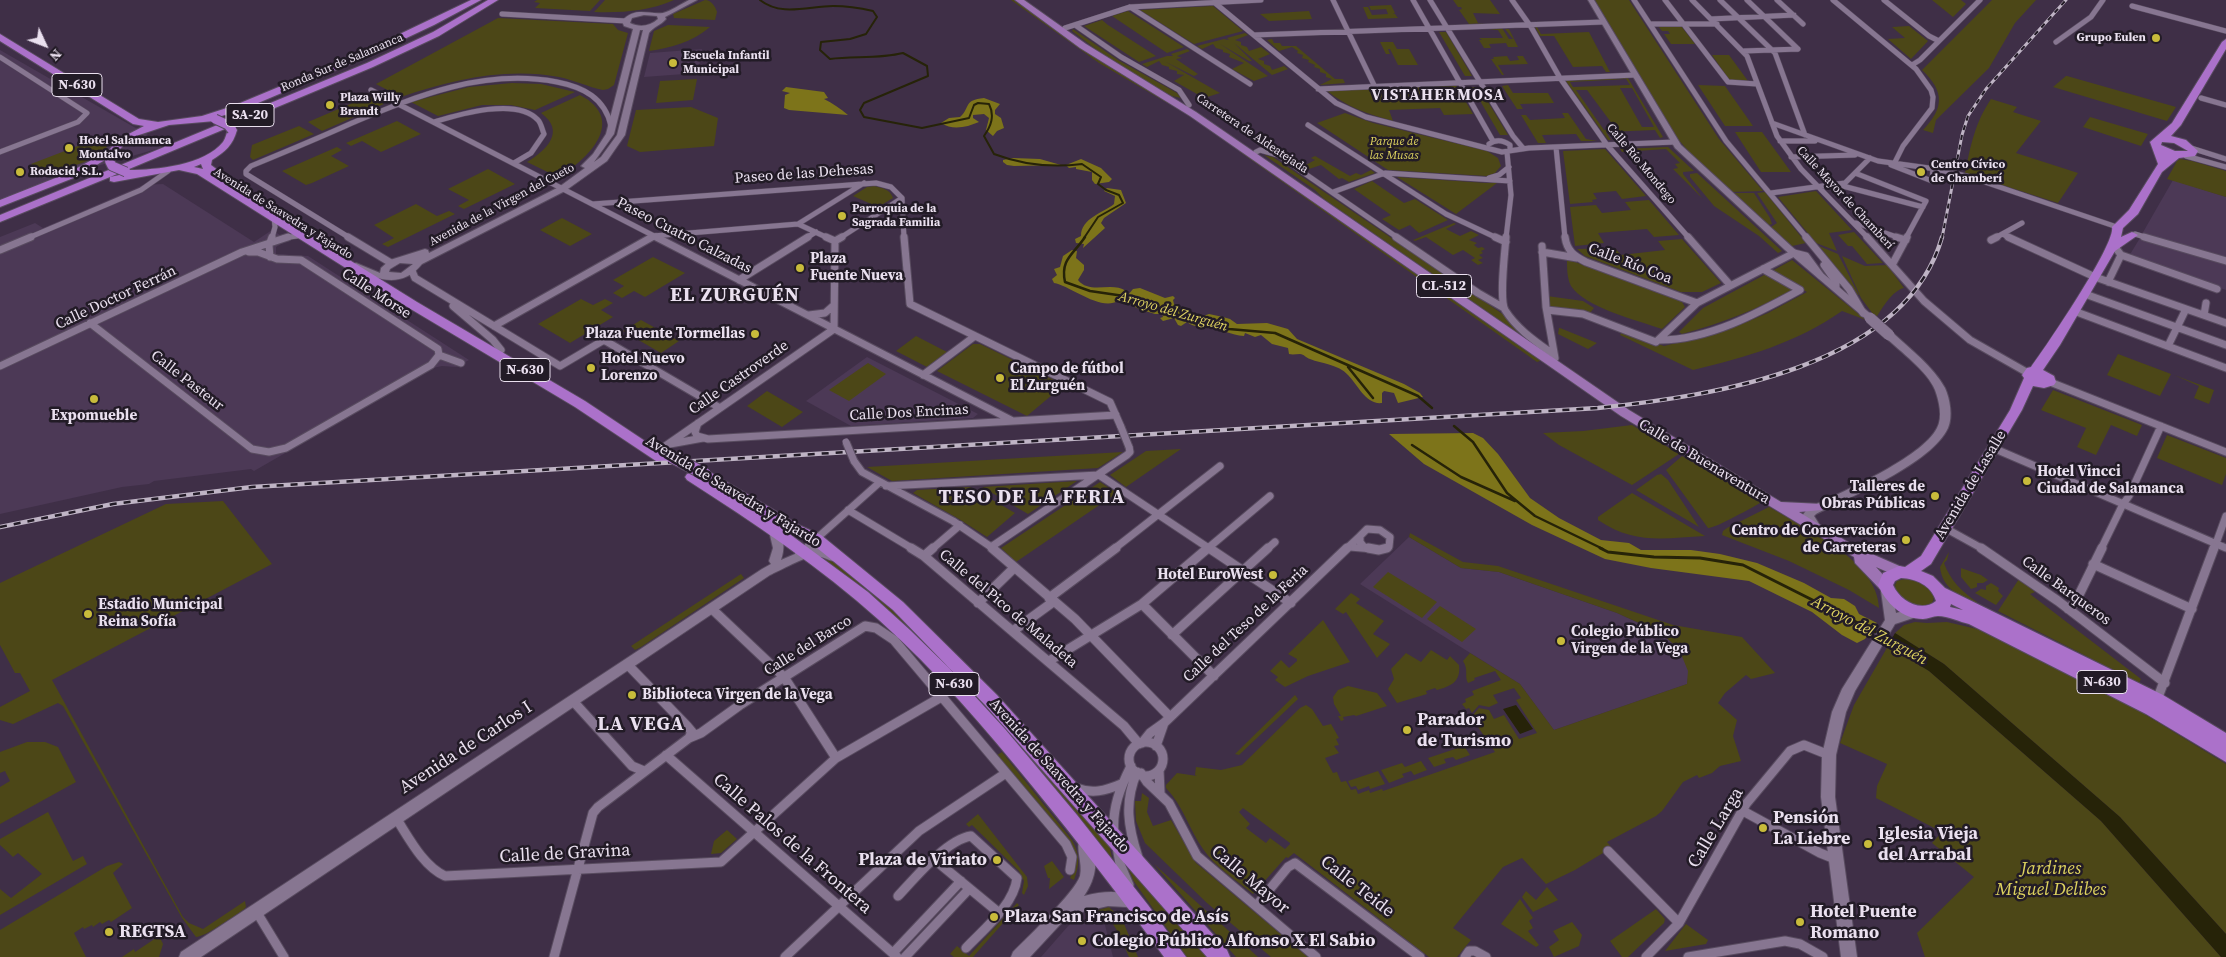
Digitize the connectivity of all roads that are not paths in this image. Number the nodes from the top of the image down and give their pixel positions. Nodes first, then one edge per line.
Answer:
1 (478, 0) edge
2 (485, 0) edge
3 (496, 0) edge
4 (683, 0) edge
5 (694, 0) edge
6 (1261, 0) edge
7 (1333, 0) edge
8 (1413, 0) edge
9 (1430, 0) edge
10 (1512, 0) edge
11 (1591, 0) edge
12 (1634, 0) edge
13 (1665, 0) edge
14 (1692, 0) edge
15 (1720, 0) edge
16 (1747, 0) edge
17 (1777, 0) edge
18 (1833, 0) edge
19 (1884, 0) edge
20 (1980, 0) edge
21 (2103, 0) edge
22 (1023, 2) edge
23 (1215, 2) junction
24 (2132, 6) dead end
25 (1130, 7) junction
26 (507, 11) dead end
27 (654, 12) junction
28 (502, 14) dead end
29 (1794, 15) junction
30 (662, 16) junction
31 (1040, 16) junction
32 (1764, 17) junction
33 (1738, 18) junction
34 (628, 19) junction
35 (1711, 19) junction
36 (1603, 22) junction
37 (1650, 24) junction
38 (1683, 24) junction
39 (1717, 24) junction
40 (1803, 24) dead end
41 (1074, 25) junction
42 (1529, 25) junction
43 (650, 27) junction
44 (637, 28) junction
45 (1065, 28) junction
46 (1429, 28) junction
47 (1447, 28) junction
48 (2226, 31) edge
49 (1348, 32) junction
50 (1254, 35) junction
51 (0, 38) edge
52 (1939, 41) junction
53 (1077, 42) junction
54 (2056, 42) dead end
55 (2226, 42) edge
56 (0, 43) edge
57 (1771, 50) junction
58 (1093, 52) junction
59 (1744, 52) junction
60 (2226, 56) edge
61 (0, 57) edge
62 (1912, 65) junction
63 (1635, 75) junction
64 (1560, 78) junction
65 (1460, 82) junction
66 (1480, 82) junction
67 (1250, 84) dead end
68 (1757, 84) junction
69 (1374, 85) junction
70 (1318, 89) junction
71 (371, 90) dead end
72 (1159, 92) junction
73 (2201, 98) junction
74 (398, 103) junction
75 (1189, 105) junction
76 (2226, 105) edge
77 (204, 118) junction
78 (434, 122) junction
79 (1772, 123) junction
80 (158, 124) junction
81 (1308, 125) dead end
82 (612, 128) junction
83 (232, 131) junction
84 (132, 135) junction
85 (1805, 135) junction
86 (1514, 138) junction
87 (1780, 141) junction
88 (1822, 141) junction
89 (1675, 142) junction
90 (2181, 142) junction
91 (1491, 143) junction
92 (2160, 143) junction
93 (1475, 145) junction
94 (1607, 145) junction
95 (1556, 147) junction
96 (1509, 148) junction
97 (1526, 148) junction
98 (1494, 151) junction
99 (0, 152) edge
100 (1256, 152) junction
101 (2184, 153) junction
102 (1859, 154) junction
103 (110, 157) junction
104 (1791, 157) junction
105 (207, 158) junction
106 (1870, 158) junction
107 (2226, 159) edge
108 (1506, 160) junction
109 (514, 163) junction
110 (1892, 163) junction
111 (2162, 163) junction
112 (1509, 167) junction
113 (2226, 167) edge
114 (182, 168) junction
115 (1935, 168) junction
116 (168, 171) junction
117 (1276, 171) junction
118 (1384, 173) junction
119 (1855, 173) junction
120 (141, 174) junction
121 (1485, 180) junction
122 (1510, 181) junction
123 (865, 182) junction
124 (845, 184) junction
125 (1837, 185) junction
126 (147, 187) junction
127 (559, 187) junction
128 (1817, 188) junction
129 (852, 190) junction
130 (1333, 192) junction
131 (1771, 193) junction
132 (902, 198) junction
133 (623, 201) junction
134 (0, 204) edge
135 (591, 204) junction
136 (1924, 204) junction
137 (1326, 205) junction
138 (888, 207) junction
139 (903, 209) junction
140 (0, 211) edge
141 (610, 214) junction
142 (2132, 214) junction
143 (274, 217) junction
144 (0, 218) edge
145 (1853, 222) junction
146 (2022, 223) dead end
147 (798, 224) junction
148 (0, 225) edge
149 (2118, 228) junction
150 (689, 232) junction
151 (816, 232) junction
152 (2134, 233) junction
153 (1803, 234) junction
154 (2002, 234) junction
155 (272, 235) junction
156 (304, 235) junction
157 (653, 236) junction
158 (1906, 240) junction
159 (1991, 240) dead end
160 (835, 241) junction
161 (269, 242) junction
162 (1506, 242) junction
163 (677, 248) junction
164 (0, 250) edge
165 (2116, 251) junction
166 (242, 252) junction
167 (1794, 253) junction
168 (270, 257) junction
169 (1578, 258) junction
170 (406, 260) junction
171 (346, 261) junction
172 (2226, 261) edge
173 (1892, 265) junction
174 (414, 269) junction
175 (1762, 269) junction
176 (388, 272) junction
177 (2095, 277) junction
178 (740, 280) junction
179 (2108, 282) junction
180 (1502, 285) junction
181 (1730, 285) junction
182 (1836, 288) junction
183 (2217, 289) dead end
184 (438, 292) junction
185 (2085, 294) junction
186 (1485, 298) junction
187 (1697, 303) junction
188 (2206, 303) dead end
189 (413, 305) junction
190 (834, 305) junction
191 (1504, 308) junction
192 (2186, 309) junction
193 (1547, 310) junction
194 (2074, 311) junction
195 (807, 315) junction
196 (2204, 315) junction
197 (1866, 316) junction
198 (90, 323) junction
199 (2226, 323) edge
200 (494, 326) junction
201 (2177, 327) junction
202 (834, 329) junction
203 (1889, 335) joint
204 (975, 336) junction
205 (1658, 341) junction
206 (2226, 345) edge
207 (2054, 346) junction
208 (2168, 346) junction
209 (501, 350) junction
210 (1553, 354) junction
211 (439, 356) junction
212 (461, 363) dead end
213 (0, 366) edge
214 (2226, 368) edge
215 (1560, 369) junction
216 (2031, 374) junction
217 (923, 375) junction
218 (2047, 381) junction
219 (720, 408) junction
220 (986, 408) junction
221 (2016, 410) junction
222 (1116, 415) junction
223 (1010, 420) junction
224 (977, 422) junction
225 (698, 423) junction
226 (2161, 426) junction
227 (844, 430) junction
228 (703, 438) junction
229 (1993, 448) junction
230 (2226, 452) edge
231 (666, 453) junction
232 (1220, 466) dead end
233 (1080, 475) junction
234 (1099, 475) junction
235 (699, 476) junction
236 (1087, 483) junction
237 (883, 484) junction
238 (912, 486) junction
239 (906, 495) junction
240 (1270, 496) dead end
241 (2123, 504) junction
242 (1775, 505) junction
243 (1823, 505) junction
244 (848, 510) junction
245 (1159, 514) junction
246 (2226, 516) edge
247 (960, 525) junction
248 (1945, 528) junction
249 (796, 530) junction
250 (1819, 530) junction
251 (775, 531) junction
252 (1360, 536) junction
253 (816, 539) junction
254 (1275, 542) dead end
255 (2216, 544) junction
256 (991, 547) junction
257 (1350, 547) junction
258 (1364, 547) junction
259 (1209, 548) junction
260 (2226, 548) edge
261 (1851, 550) junction
262 (798, 556) junction
263 (924, 556) junction
264 (1926, 560) junction
265 (775, 561) junction
266 (834, 564) junction
267 (2093, 564) junction
268 (1014, 568) junction
269 (1243, 571) junction
270 (766, 572) junction
271 (1904, 572) junction
272 (1886, 588) junction
273 (1937, 588) junction
274 (1051, 600) junction
275 (978, 602) junction
276 (1291, 603) junction
277 (1142, 604) junction
278 (712, 609) junction
279 (2068, 609) junction
280 (2192, 609) junction
281 (1939, 610) junction
282 (1918, 612) junction
283 (1889, 623) junction
284 (1013, 631) junction
285 (1172, 635) junction
286 (1091, 636) junction
287 (1049, 661) junction
288 (628, 664) junction
289 (1214, 676) junction
290 (784, 677) junction
291 (2166, 683) junction
292 (943, 696) junction
293 (2157, 700) junction
294 (573, 701) junction
295 (1167, 720) junction
296 (689, 738) junction
297 (2226, 742) edge
298 (1141, 744) junction
299 (1156, 746) junction
300 (2226, 754) edge
301 (666, 755) junction
302 (1829, 755) junction
303 (836, 758) junction
304 (1136, 770) junction
305 (1158, 770) junction
306 (644, 771) junction
307 (1006, 773) junction
308 (1066, 783) junction
309 (1121, 784) junction
310 (1160, 792) junction
311 (1743, 811) junction
312 (396, 818) junction
313 (754, 833) junction
314 (1083, 836) junction
315 (1115, 839) junction
316 (1608, 851) dead end
317 (1835, 859) junction
318 (935, 860) junction
319 (1143, 868) junction
320 (577, 870) junction
321 (1070, 870) dead end
322 (965, 885) junction
323 (898, 896) dead end
324 (1138, 904) junction
325 (1256, 906) junction
326 (839, 907) junction
327 (1064, 909) junction
328 (256, 911) junction
329 (998, 912) junction
330 (1679, 923) junction
331 (966, 948) dead end
332 (895, 955) edge
333 (187, 957) edge
334 (284, 957) edge
335 (554, 957) edge
336 (785, 957) edge
337 (905, 957) edge
338 (1019, 957) edge
339 (1176, 957) edge
340 (1220, 957) edge
341 (1316, 957) edge
342 (1420, 957) edge
343 (1465, 957) edge
344 (1486, 957) edge
345 (1646, 957) edge
346 (1688, 957) edge
347 (1823, 957) edge
348 (1849, 957) edge

1 - 77 highway
2 - 140 highway, Ronda Sur de Salamanca / SA-20
3 - 83 highway
3 - 144 highway, Ronda Sur de Salamanca / SA-20
4 - 27 main road
5 - 30 main road
6 - 23 street
7 - 49 street
8 - 46 street
9 - 47 street
10 - 42 street, Calle Río Mondego
11 - 36 main road
12 - 37 street
13 - 38 street
14 - 35 street, Calle Mayor de Chamberí
15 - 33 street
16 - 32 street
17 - 29 street
18 - 62 street
19 - 52 street
20 - 52 street
21 - 54 street
22 - 31 main road, Carretera de Aldeatejada / CL-512
22 - 45 main road, Carretera de Aldeatejada / CL-512
23 - 25 street
23 - 50 street
24 - 48 street
25 - 41 street
25 - 67 street
26 - 34 street
27 - 30 main road
27 - 34 main road
28 - 34 street
29 - 32 street
29 - 40 street
30 - 43 main road
31 - 45 main road
31 - 53 main road, Carretera de Aldeatejada / CL-512
32 - 33 street
32 - 57 street
33 - 35 street
33 - 57 street
34 - 44 main road
35 - 39 street, Calle Mayor de Chamberí
36 - 42 street
36 - 63 main road
37 - 38 street
37 - 131 street
38 - 39 street
38 - 68 street
39 - 59 street, Calle Mayor de Chamberí
41 - 45 street
41 - 75 street
42 - 47 street
42 - 64 street, Calle Río Mondego
43 - 44 main road
43 - 127 main road, Avenida de la Virgen del Cueto
44 - 82 main road, Avenida de la Virgen del Cueto
45 - 53 main road
45 - 58 main road, Carretera de Aldeatejada / CL-512
46 - 47 street
46 - 49 street
46 - 65 street
47 - 66 street
49 - 50 street
49 - 69 street
50 - 70 street
51 - 80 highway, N-630
52 - 62 street
53 - 58 main road, Carretera de Aldeatejada / CL-512
55 - 92 highway
56 - 84 highway, N-630
57 - 59 street
57 - 85 street
58 - 72 main road, Carretera de Aldeatejada / CL-512
59 - 68 street, Calle Mayor de Chamberí
60 - 73 highway
61 - 99 street
62 - 110 street
63 - 64 street
63 - 89 main road
64 - 66 street
64 - 94 street, Calle Río Mondego
65 - 66 street
65 - 69 street
65 - 91 street
66 - 86 street
68 - 79 street, Calle Mayor de Chamberí
69 - 70 street
70 - 93 street
71 - 74 street, Paseo Cuatro Calzadas
72 - 75 main road, Carretera de Aldeatejada / CL-512
72 - 117 main road, Carretera de Aldeatejada / CL-512
73 - 76 street
73 - 90 highway
74 - 78 street, Paseo Cuatro Calzadas
74 - 82 street
74 - 176 street, Avenida de Saavedra y Fajardo
75 - 100 main road, Carretera de Aldeatejada / CL-512
77 - 80 highway, N-630
77 - 83 highway, N-630, bridge
78 - 109 street, Paseo Cuatro Calzadas
78 - 109 street
79 - 85 street
79 - 87 street, Calle Mayor de Chamberí
80 - 84 highway, N-630
81 - 118 street
82 - 127 main road, Avenida de la Virgen del Cueto
83 - 105 highway, N-630
84 - 103 highway, N-630
85 - 88 street
86 - 96 street
86 - 97 street
87 - 88 street
87 - 104 street, Calle Mayor de Chamberí
88 - 102 street
89 - 94 street
89 - 167 main road
90 - 92 highway
90 - 101 highway
91 - 93 street
91 - 96 street
91 - 98 street
92 - 101 highway
92 - 111 highway
93 - 98 street
94 - 95 street
94 - 181 street, Calle Río Mondego
95 - 97 street
95 - 169 street, Calle Río Coa
96 - 97 street
96 - 98 street
96 - 108 street
98 - 108 street
100 - 117 main road
100 - 130 street
100 - 137 main road, Carretera de Aldeatejada / CL-512
101 - 107 street
101 - 111 highway
101 - 113 street
102 - 104 street
102 - 106 street
103 - 120 highway, N-630, bridge
103 - 134 highway
104 - 128 street, Calle Mayor de Chamberí
105 - 114 highway, N-630
105 - 176 highway, Avenida de Saavedra y Fajardo / N-630
106 - 110 street
106 - 119 street
108 - 112 street
109 - 127 street, Paseo Cuatro Calzadas
110 - 115 street
110 - 115 street
111 - 142 highway, Avenida de Lasalle
112 - 121 street
112 - 122 street
114 - 116 highway, N-630
114 - 143 highway, Avenida de Saavedra y Fajardo / N-630
115 - 149 street, bridge
116 - 120 highway, N-630
116 - 126 street
117 - 137 main road, Carretera de Aldeatejada / CL-512
118 - 121 street
118 - 130 street
118 - 162 street
119 - 125 street
119 - 136 street
120 - 126 street
120 - 148 highway
121 - 122 street
122 - 162 street
123 - 124 street, Paseo de las Dehesas
123 - 129 street
123 - 132 street, Paseo de las Dehesas
124 - 129 street
124 - 133 street, Paseo de las Dehesas
125 - 128 street
125 - 136 street
126 - 164 street
127 - 135 street, Paseo Cuatro Calzadas
127 - 170 main road, Avenida de la Virgen del Cueto
127 - 174 main road, Avenida de la Virgen del Cueto
128 - 131 street
128 - 145 street, Calle Mayor de Chamberí
129 - 147 street
130 - 186 street
131 - 153 street
132 - 138 street
132 - 139 street
133 - 135 street, Paseo de las Dehesas
133 - 141 street
135 - 141 street, Paseo Cuatro Calzadas
136 - 158 street
137 - 215 main road, Carretera de Aldeatejada / CL-512
138 - 139 street
138 - 160 street
139 - 204 street
141 - 157 street, Paseo Cuatro Calzadas
142 - 149 highway, Avenida de Lasalle
142 - 152 highway
143 - 155 street
143 - 156 highway, Avenida de Saavedra y Fajardo / N-630
145 - 158 street
145 - 173 street, Calle Mayor de Chamberí
146 - 154 street
147 - 150 street
147 - 151 street
149 - 152 highway
149 - 165 highway, Avenida de Lasalle
150 - 157 street
150 - 163 street
151 - 160 street
151 - 178 street
152 - 165 highway, Avenida de Lasalle
152 - 172 street
153 - 182 street
153 - 197 street
154 - 159 street
154 - 177 street
155 - 161 street
155 - 166 street, Calle Doctor Ferrán
156 - 161 street, Calle Doctor Ferrán
156 - 171 highway, Avenida de Saavedra y Fajardo / N-630
157 - 163 street, Paseo Cuatro Calzadas
157 - 200 street
158 - 173 street
160 - 190 street
161 - 166 street, Calle Doctor Ferrán
161 - 168 street
162 - 180 street
163 - 178 street, Paseo Cuatro Calzadas
165 - 177 highway, Avenida de Lasalle
165 - 179 street, Avenida de Lasalle
165 - 183 street
166 - 168 street, Calle Morse
166 - 198 street, Calle Doctor Ferrán
167 - 175 street
167 - 182 main road
168 - 211 street, Calle Morse
169 - 187 street, Calle Río Coa
169 - 193 street
170 - 174 main road
170 - 176 main road, Avenida de la Virgen del Cueto
171 - 176 main road, Avenida de Saavedra y Fajardo
171 - 189 highway, Avenida de Saavedra y Fajardo / N-630
173 - 216 street, Calle Mayor de Chamberí
174 - 176 main road, Avenida de la Virgen del Cueto
174 - 184 street
175 - 181 street
175 - 205 street
176 - 189 main road, Avenida de Saavedra y Fajardo
176 - 209 highway, Avenida de Saavedra y Fajardo / N-630
177 - 179 street
177 - 185 highway, Avenida de Lasalle
178 - 195 street, Paseo Cuatro Calzadas
179 - 192 street
180 - 186 street
180 - 191 street
181 - 187 street
182 - 197 main road
184 - 200 street
184 - 209 street
185 - 194 highway, Avenida de Lasalle
185 - 201 street
186 - 191 street
187 - 205 street
188 - 196 street
189 - 231 highway, Avenida de Saavedra y Fajardo / N-630
190 - 195 street
190 - 202 street
191 - 210 street
192 - 196 street
192 - 201 street
193 - 205 street
193 - 210 street
194 - 207 highway, Avenida de Lasalle
194 - 208 street
195 - 202 street, Paseo Cuatro Calzadas
196 - 199 street
197 - 203 main road, bridge
198 - 211 street, Calle Pasteur
198 - 213 street, Calle Doctor Ferrán
200 - 219 street
201 - 206 street
201 - 208 street
202 - 217 street, Paseo Cuatro Calzadas
202 - 219 street, Calle Castroverde
203 - 243 main road
204 - 217 street
204 - 222 street
207 - 216 highway, Avenida de Lasalle
207 - 218 highway, Avenida de Lasalle
208 - 214 street
209 - 231 highway, Avenida de Saavedra y Fajardo / N-630
210 - 215 street
211 - 212 street, Calle Morse
215 - 242 main road, Calle de Buenaventura / CL-512
216 - 218 highway
216 - 221 highway, Avenida de Lasalle
217 - 220 street, Paseo Cuatro Calzadas
218 - 221 highway, Avenida de Lasalle
218 - 226 street
219 - 225 street, Calle Castroverde
220 - 223 street, Paseo Cuatro Calzadas
220 - 224 street
221 - 229 highway, Avenida de Lasalle
222 - 223 street, Calle Dos Encinas
222 - 234 street, bridge
223 - 224 street, Calle Dos Encinas
224 - 227 street, Calle Dos Encinas
225 - 228 street
225 - 231 street, Calle Castroverde
226 - 230 street
226 - 241 street
227 - 228 street, Calle Dos Encinas
227 - 237 street, bridge
228 - 231 street, Calle Dos Encinas
229 - 241 street
229 - 248 highway, Avenida de Lasalle
231 - 235 highway, Avenida de Saavedra y Fajardo / N-630
232 - 245 street
233 - 234 street
233 - 236 street
233 - 238 street
234 - 236 street
234 - 245 street
235 - 249 highway, Avenida de Saavedra y Fajardo / N-630
235 - 251 highway, Avenida de Saavedra y Fajardo / N-630
236 - 256 street
237 - 238 street
237 - 239 street
237 - 244 street
238 - 239 street
239 - 247 street
240 - 259 street
241 - 255 street
241 - 267 street
242 - 243 main road
242 - 250 main road, Calle de Buenaventura / CL-512
243 - 250 main road
244 - 253 street
244 - 263 street, Calle del Pico de Maladeta
245 - 259 street
245 - 274 street
246 - 255 street
247 - 256 street
247 - 263 street
248 - 264 highway, Avenida de Lasalle
248 - 279 street, Calle Barqueros
249 - 253 highway, Avenida de Saavedra y Fajardo / N-630
249 - 262 main road
250 - 261 main road, Calle de Buenaventura / CL-512
251 - 262 highway, Avenida de Saavedra y Fajardo / N-630
251 - 265 main road
252 - 257 street, Calle del Teso de la Feria
252 - 258 street
252 - 258 street
253 - 262 main road, Avenida de Carlos I
253 - 266 highway, Avenida de Saavedra y Fajardo / N-630
254 - 269 street
255 - 260 street
255 - 280 street
256 - 268 street
257 - 258 street
257 - 276 street, Calle del Teso de la Feria
259 - 269 street
259 - 277 street
261 - 271 main road, Calle de Buenaventura / CL-512
261 - 272 main road, Calle de Buenaventura / CL-512
262 - 265 main road
262 - 266 highway, Avenida de Saavedra y Fajardo / N-630
262 - 270 main road, Avenida de Carlos I
263 - 275 street, Calle del Pico de Maladeta
264 - 271 highway, Avenida de Lasalle
264 - 273 highway
265 - 270 main road, Avenida de Carlos I
266 - 308 highway, Avenida de Saavedra y Fajardo / N-630
266 - 314 highway, Avenida de Saavedra y Fajardo / N-630
267 - 279 street
267 - 280 street
268 - 274 street
268 - 275 street
269 - 276 street
269 - 285 street
270 - 278 main road, Avenida de Carlos I
271 - 272 highway, Avenida de Lasalle
271 - 273 highway, N-630
272 - 282 highway
272 - 283 main road
273 - 281 highway
273 - 293 highway, N-630
274 - 284 street
274 - 286 street
275 - 284 street, Calle del Pico de Maladeta
276 - 289 street, Calle del Teso de la Feria
277 - 285 street
277 - 286 street
278 - 288 main road, Avenida de Carlos I
278 - 290 street
279 - 291 street, Calle Barqueros
280 - 291 street
281 - 282 highway, N-630
281 - 300 highway, N-630
282 - 283 main road
283 - 302 main road
284 - 287 street, Calle del Pico de Maladeta
285 - 289 street
286 - 287 street
286 - 295 street
287 - 298 street, Calle del Pico de Maladeta
288 - 294 main road, Avenida de Carlos I
288 - 296 street
289 - 295 street, Calle del Teso de la Feria
290 - 292 street, Calle del Barco
290 - 296 street, Calle del Barco
290 - 303 street
291 - 293 street
292 - 303 street, Calle de Gravina
292 - 307 street
293 - 297 highway, N-630
294 - 306 street
294 - 312 main road, Avenida de Carlos I
295 - 298 street, Calle del Teso de la Feria
295 - 299 street, Calle del Teso de la Feria
296 - 301 street, Calle del Barco
298 - 299 street
298 - 304 street
299 - 305 street
301 - 306 street, Calle del Barco
301 - 313 street, Calle Palos de la Frontera
302 - 311 street, Calle Larga
302 - 317 main road
303 - 313 street, Calle de Gravina
304 - 305 street
304 - 309 street
304 - 310 street, Calle Mayor
304 - 319 street
305 - 310 street, Calle Mayor
306 - 320 street, Calle del Barco
307 - 321 street
307 - 326 street
308 - 309 street
308 - 315 highway, Avenida de Saavedra y Fajardo / N-630
309 - 315 street
310 - 325 street, Calle Mayor
311 - 317 street
311 - 330 street, Calle Larga
312 - 320 street, Calle de Gravina
312 - 328 main road, Avenida de Carlos I
313 - 320 street, Calle de Gravina
313 - 326 street, Calle Palos de la Frontera
314 - 324 highway, Avenida de Saavedra y Fajardo / N-630
314 - 327 main road
315 - 319 highway, Avenida de Saavedra y Fajardo / N-630
315 - 324 street
316 - 330 street
317 - 348 main road
318 - 322 street
318 - 323 street
318 - 329 street
319 - 340 highway, Avenida de Saavedra y Fajardo / N-630
320 - 335 street, Calle del Barco
322 - 329 street
322 - 332 street
322 - 337 street
324 - 327 main road
324 - 339 highway, Avenida de Saavedra y Fajardo / N-630
325 - 341 street, Calle Mayor
325 - 342 street, Calle Teide
326 - 332 street, Calle Palos de la Frontera
326 - 336 street
327 - 338 main road
328 - 333 main road, Avenida de Carlos I
328 - 334 street
329 - 331 street
330 - 345 street, Calle Larga
343 - 344 street
346 - 347 street

